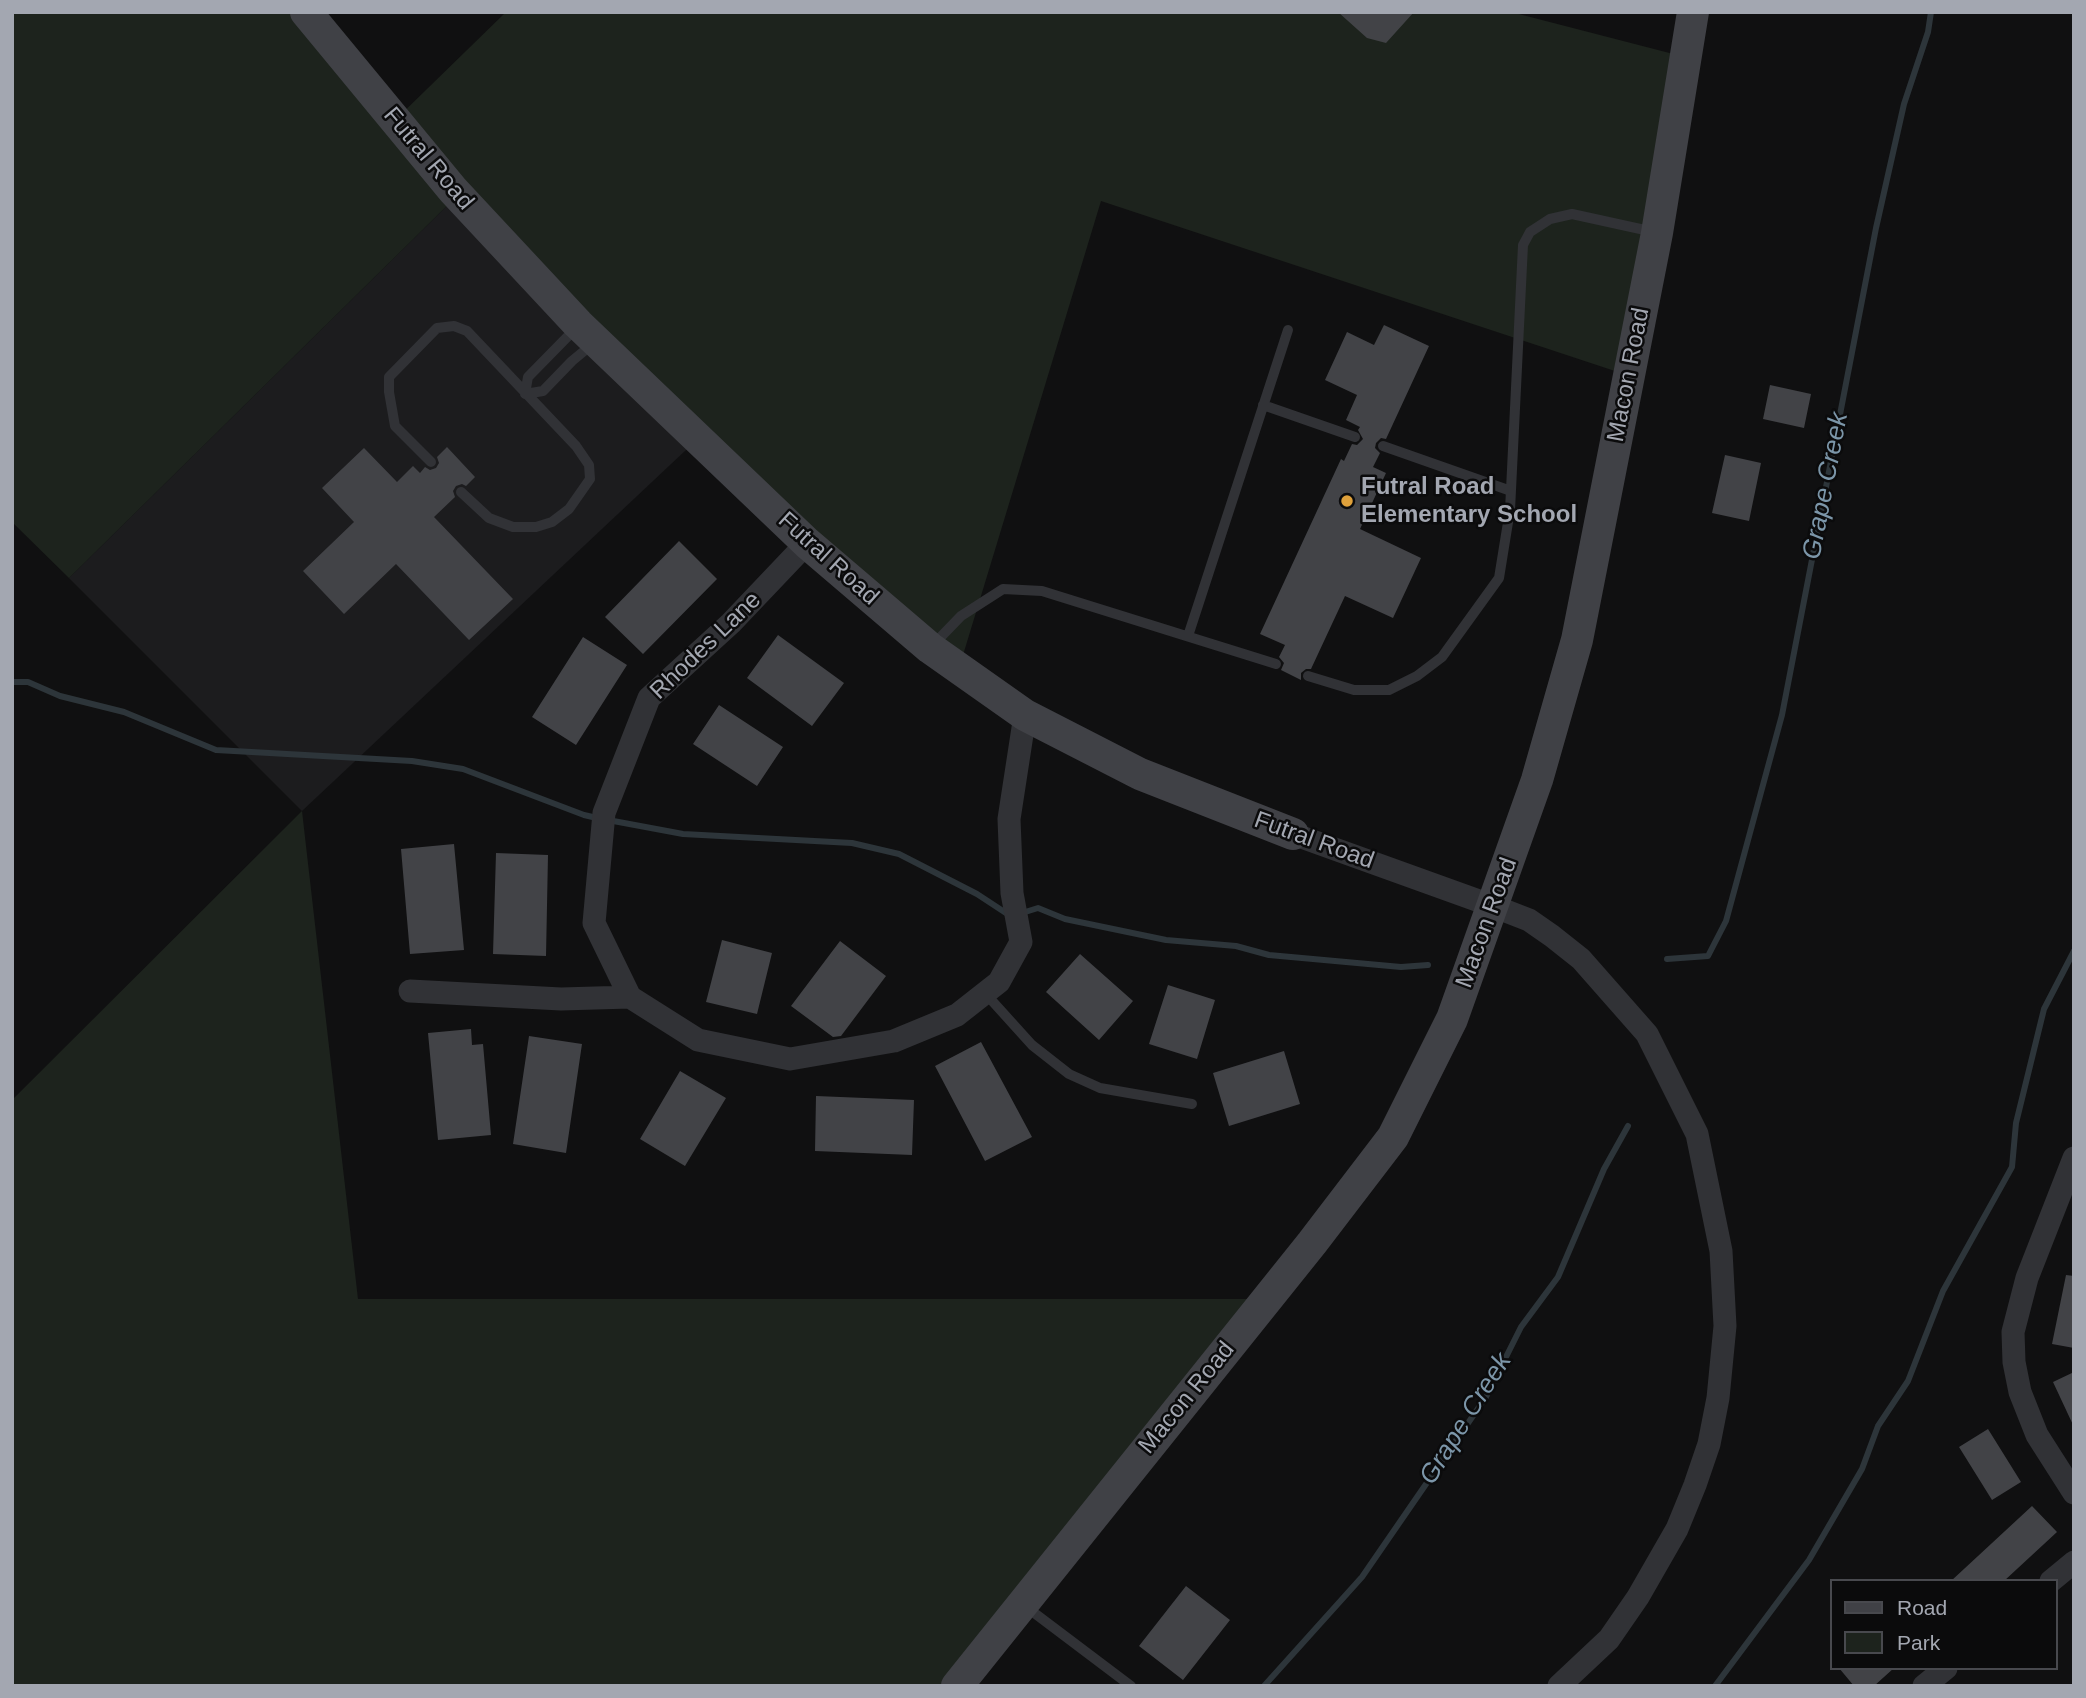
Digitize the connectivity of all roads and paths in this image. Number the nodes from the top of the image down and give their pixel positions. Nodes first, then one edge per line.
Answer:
1 (306, 12) edge
2 (1693, 12) edge
3 (1657, 233) junction
4 (1288, 330) dead end
5 (587, 333) junction
6 (525, 394) junction
7 (1264, 405) junction
8 (1355, 437) dead end
9 (1383, 446) dead end
10 (431, 462) dead end
11 (1511, 491) junction
12 (461, 492) dead end
13 (807, 543) junction
14 (1188, 636) junction
15 (930, 648) junction
16 (1276, 664) dead end
17 (1308, 676) dead end
18 (1025, 715) junction
19 (1293, 834) joint
20 (1493, 906) junction
21 (410, 991) dead end
22 (985, 993) junction
23 (631, 997) junction
24 (1192, 1104) dead end
25 (2074, 1158) edge
26 (2074, 1493) edge
27 (2074, 1562) edge
28 (2053, 1579) edge
29 (1022, 1604) junction
30 (1944, 1670) edge
31 (957, 1686) edge
32 (1131, 1686) edge
33 (1559, 1686) edge
34 (1924, 1686) edge

1 - 5 main road, Futral Road
2 - 3 main road, Macon Road
3 - 11 lane
3 - 20 main road, Macon Road
4 - 7 lane
5 - 6 lane
5 - 6 lane
5 - 13 main road, Futral Road
6 - 10 lane
6 - 12 lane
7 - 8 lane
7 - 14 lane
9 - 11 lane
11 - 17 lane
13 - 15 main road, Futral Road
13 - 23 street, Rhodes Lane
14 - 15 lane
14 - 16 lane
15 - 18 main road, Futral Road
18 - 19 main road, Futral Road
18 - 22 street
19 - 20 street, Futral Road
20 - 29 main road, Macon Road
20 - 33 street, Futral Road
21 - 23 street
22 - 23 street
22 - 24 lane
25 - 26 street
27 - 28 street
29 - 31 main road, Macon Road
29 - 32 lane
30 - 34 street

